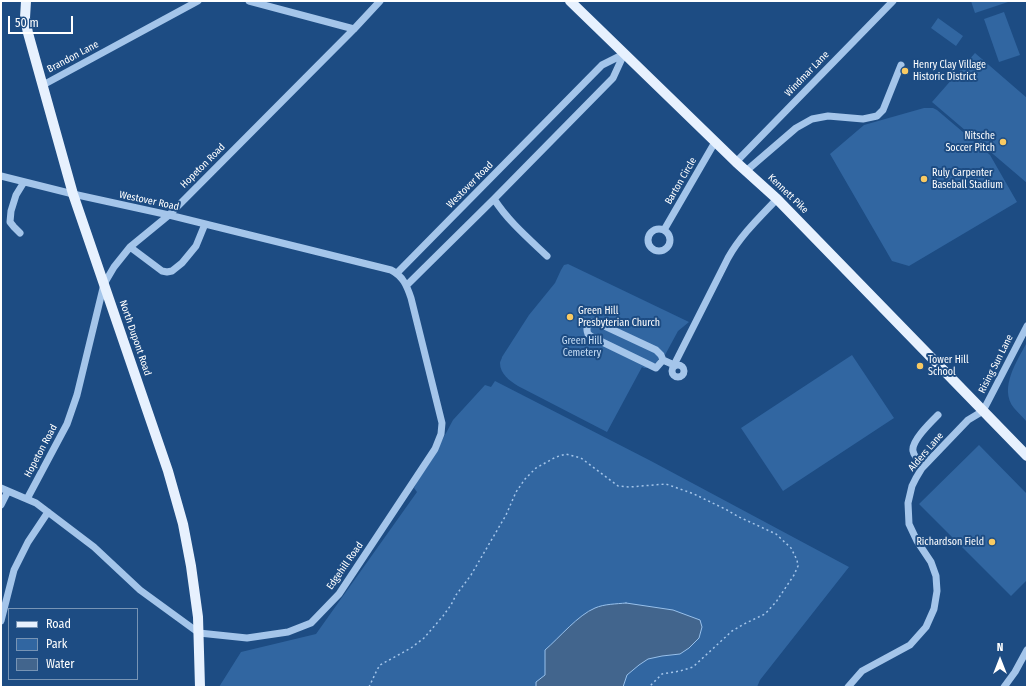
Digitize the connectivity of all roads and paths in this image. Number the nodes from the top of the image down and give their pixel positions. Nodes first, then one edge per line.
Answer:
1 (26, 1) edge
2 (198, 1) edge
3 (249, 1) edge
4 (570, 1) edge
5 (893, 1) edge
6 (378, 2) edge
7 (354, 29) junction
8 (624, 54) junction
9 (901, 65) dead end
10 (43, 85) junction
11 (715, 142) junction
12 (736, 162) junction
13 (746, 171) junction
14 (1, 176) edge
15 (24, 182) junction
16 (73, 194) junction
17 (494, 198) junction
18 (777, 199) junction
19 (169, 215) junction
20 (205, 224) junction
21 (664, 230) dead end
22 (20, 234) dead end
23 (130, 247) junction
24 (547, 256) dead end
25 (397, 273) junction
26 (104, 284) junction
27 (407, 285) junction
28 (1027, 326) edge
29 (663, 360) junction
30 (983, 411) junction
31 (938, 415) dead end
32 (1027, 456) edge
33 (924, 466) junction
34 (1, 488) edge
35 (8, 491) junction
36 (27, 499) junction
37 (1, 505) edge
38 (48, 512) junction
39 (1, 621) edge
40 (199, 633) junction
41 (1027, 650) edge
42 (200, 687) edge
43 (369, 687) edge
44 (649, 687) edge
45 (848, 687) edge
46 (1004, 687) edge

1 - 10 main road, North Dupont Road
2 - 10 street, Brandon Lane
3 - 7 street
4 - 8 main road, Kennett Pike
5 - 12 street, Windmar Lane
6 - 7 street, Hopeton Road
7 - 19 street, Hopeton Road
8 - 11 main road, Kennett Pike
8 - 17 street
8 - 25 street, Westover Road
9 - 13 street
10 - 16 main road, North Dupont Road
11 - 12 main road, Kennett Pike
11 - 21 street, Barton Circle
12 - 13 main road, Kennett Pike
13 - 18 main road, Kennett Pike
14 - 15 street, Westover Road
15 - 16 street, Westover Road
15 - 22 street
16 - 19 street, Westover Road
16 - 26 main road, North Dupont Road
17 - 24 street
17 - 27 street
18 - 29 street
18 - 30 main road, Kennett Pike
19 - 20 street, Westover Road
19 - 23 street, Hopeton Road
20 - 23 street
20 - 25 street, Westover Road
23 - 26 street, Hopeton Road
25 - 27 street, Edgehill Road
26 - 36 street, Hopeton Road
26 - 40 main road, North Dupont Road
27 - 40 street, Edgehill Road
28 - 30 street, Rising Sun Lane
29 - 29 street
30 - 32 main road, Kennett Pike
30 - 33 street, Alders Lane
31 - 33 street
33 - 45 street, Alders Lane
34 - 35 street
35 - 36 street
35 - 37 street
36 - 38 street
38 - 39 street
38 - 40 street
40 - 42 main road, North Dupont Road
41 - 46 street
43 - 44 path

